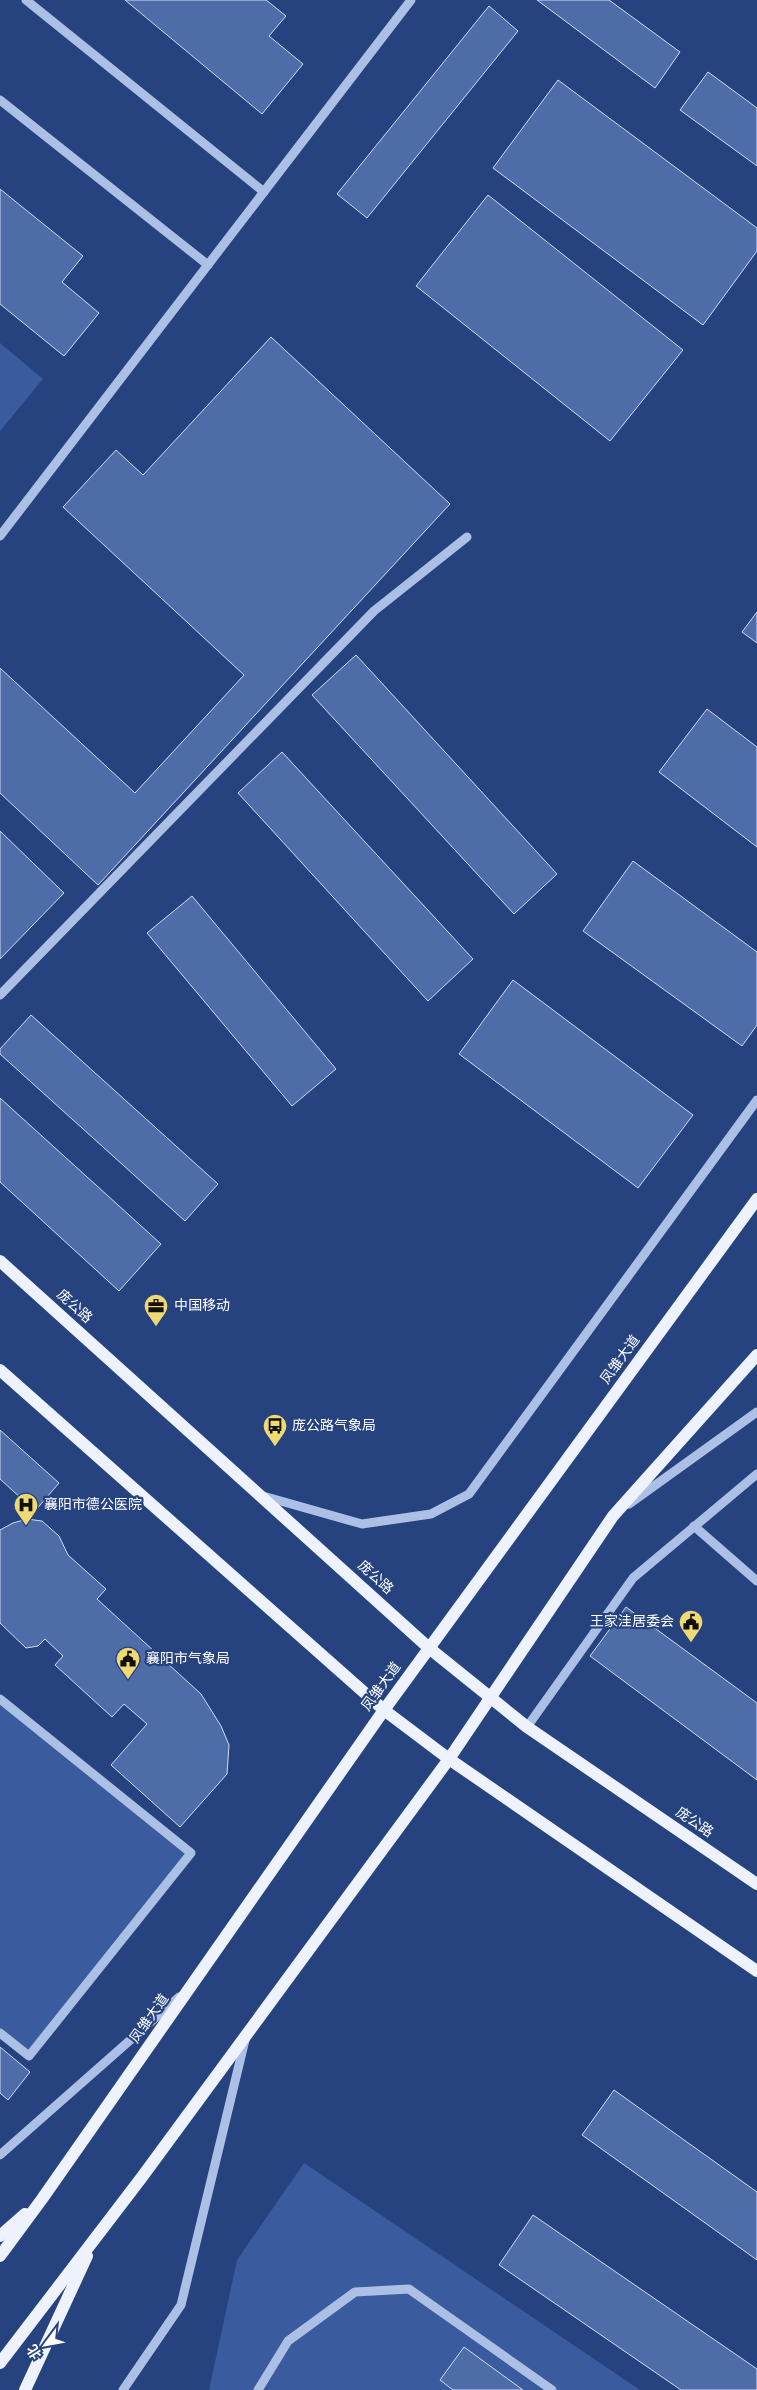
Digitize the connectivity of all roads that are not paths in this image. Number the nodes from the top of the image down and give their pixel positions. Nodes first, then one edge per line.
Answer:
1 (26, 0) edge
2 (411, 0) edge
3 (0, 100) edge
4 (264, 192) junction
5 (208, 265) junction
6 (0, 536) edge
7 (467, 537) dead end
8 (0, 995) edge
9 (757, 1100) edge
10 (757, 1199) edge
11 (0, 1261) edge
12 (757, 1355) edge
13 (0, 1370) edge
14 (757, 1412) edge
15 (757, 1474) edge
16 (263, 1496) junction
17 (612, 1516) junction
18 (694, 1526) junction
19 (757, 1581) edge
20 (430, 1648) junction
21 (490, 1698) junction
22 (0, 1699) edge
23 (384, 1710) junction
24 (527, 1727) junction
25 (449, 1759) junction
26 (757, 1884) edge
27 (757, 1971) edge
28 (190, 1987) junction
29 (0, 2033) edge
30 (246, 2034) junction
31 (0, 2155) edge
32 (42, 2199) junction
33 (98, 2234) junction
34 (0, 2236) edge
35 (0, 2256) edge
36 (0, 2362) edge
37 (25, 2390) edge
38 (123, 2390) edge
39 (258, 2390) edge
40 (552, 2390) edge

1 - 4 street
2 - 4 street
3 - 5 street
4 - 5 street
5 - 6 street
7 - 8 street
9 - 16 street
10 - 20 main road, 凤雏大道
11 - 16 main road, 庞公路
12 - 17 main road
13 - 23 main road
14 - 17 street
15 - 18 street
16 - 20 main road, 庞公路
17 - 21 main road
18 - 19 street
18 - 24 street
20 - 21 main road, 庞公路
20 - 23 main road, 凤雏大道
21 - 24 main road, 庞公路
21 - 25 main road
22 - 29 street
23 - 25 main road
23 - 28 main road, 凤雏大道
24 - 26 main road, 庞公路
25 - 27 main road
25 - 30 main road
28 - 31 street
28 - 32 main road, 凤雏大道
30 - 33 main road
30 - 38 street
32 - 34 main road, 凤雏大道
32 - 35 main road, 凤雏大道
33 - 36 main road
33 - 37 main road
39 - 40 street

